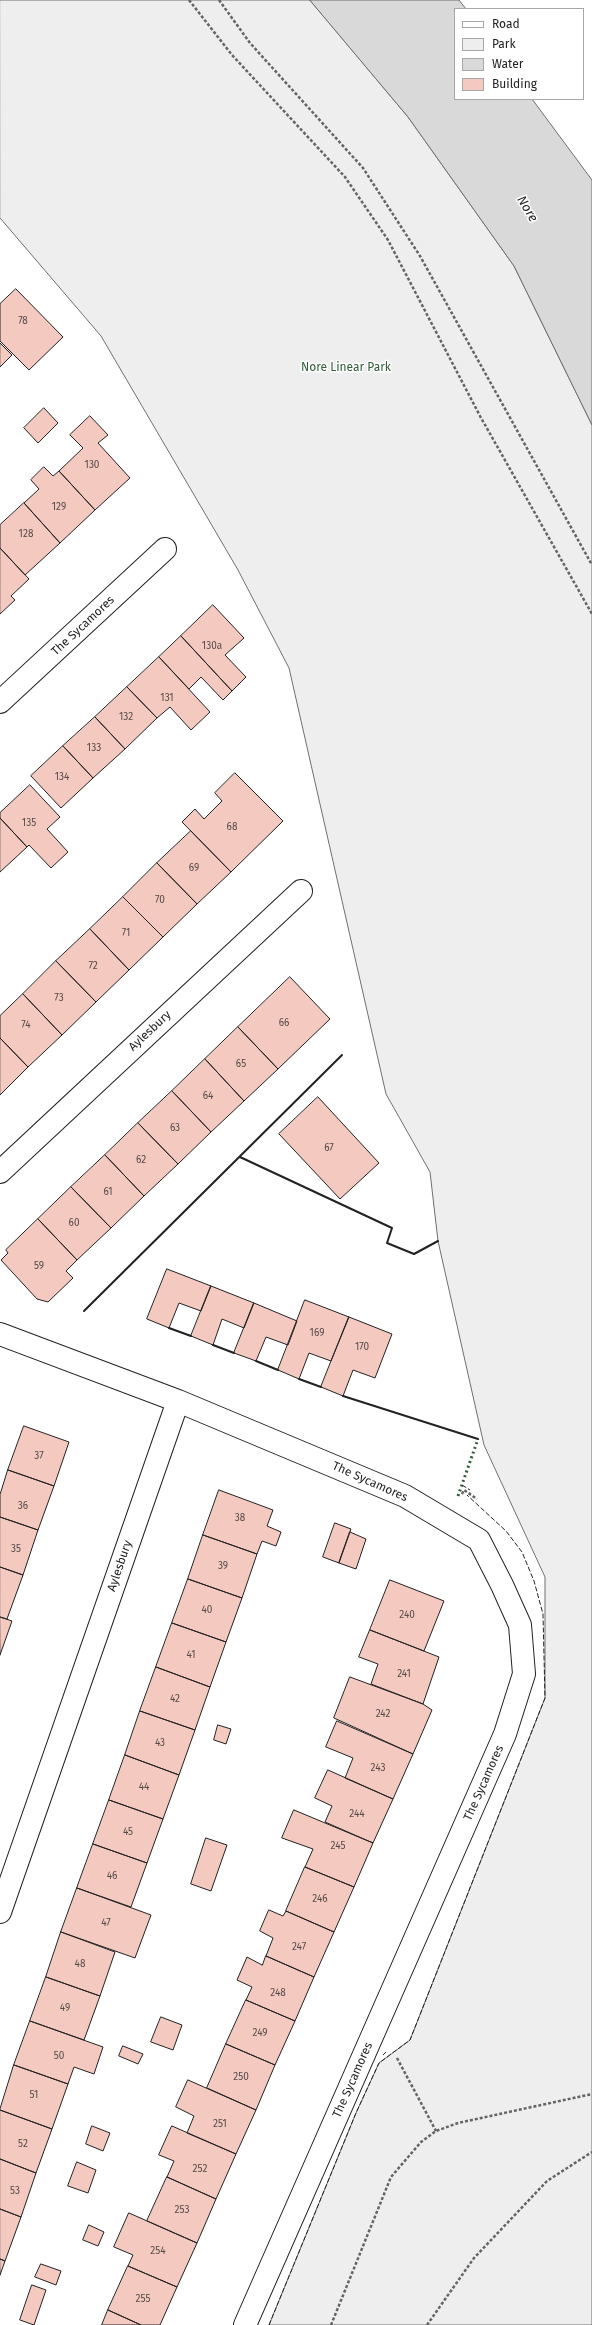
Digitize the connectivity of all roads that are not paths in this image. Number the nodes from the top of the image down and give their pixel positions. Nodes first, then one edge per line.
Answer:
1 (165, 549) dead end
2 (0, 702) edge
3 (301, 891) dead end
4 (0, 1172) edge
5 (0, 1334) edge
6 (178, 1401) junction
7 (0, 1912) edge
8 (245, 2325) edge

1 - 2 street, The Sycamores
3 - 4 street, Aylesbury
5 - 6 street
6 - 7 street, Aylesbury
6 - 8 street, The Sycamores

